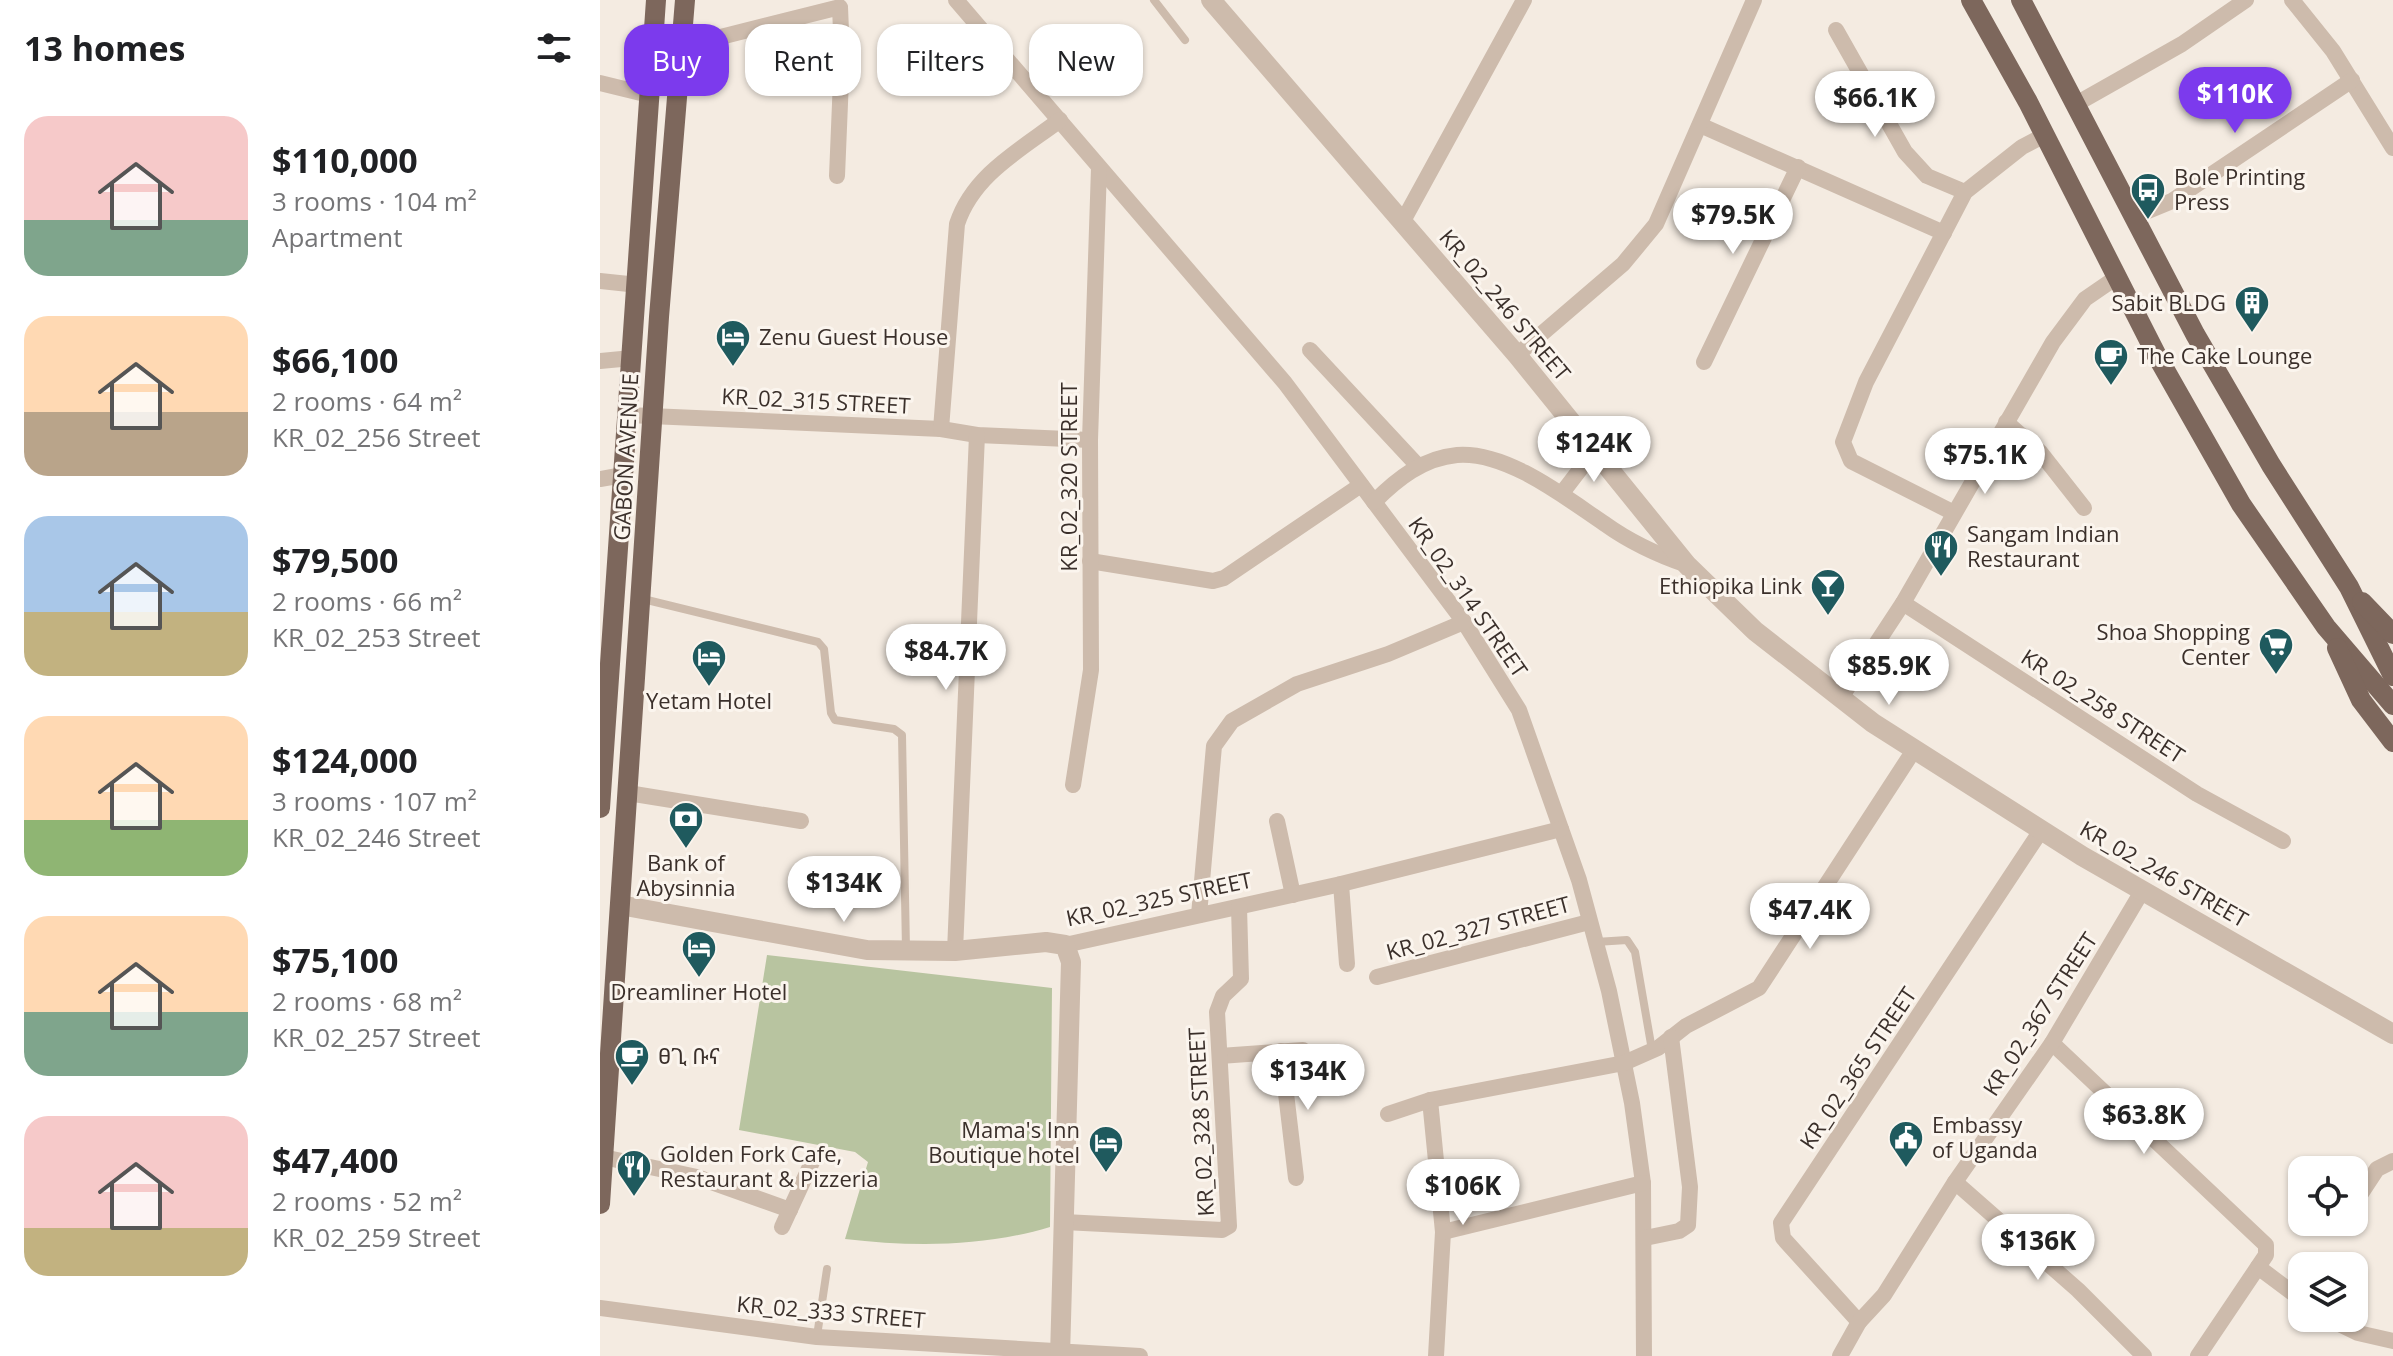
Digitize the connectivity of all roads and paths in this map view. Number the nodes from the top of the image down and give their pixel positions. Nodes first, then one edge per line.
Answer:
1 (656, 0) edge
2 (685, 0) edge
3 (956, 0) edge
4 (1154, 0) edge
5 (1211, 0) edge
6 (1524, 0) edge
7 (1754, 0) edge
8 (1971, 0) edge
9 (2021, 0) edge
10 (2246, 0) edge
11 (2292, 0) edge
12 (847, 3) edge
13 (654, 24) edge
14 (683, 24) edge
15 (1836, 30) dead end
16 (729, 34) edge
17 (1185, 40) dead end
18 (2352, 80) junction
19 (600, 83) edge
20 (624, 89) edge
21 (649, 96) edge
22 (677, 96) edge
23 (2076, 104) junction
24 (1060, 120) junction
25 (1700, 125) junction
26 (2045, 135) junction
27 (2393, 148) edge
28 (1798, 167) junction
29 (1099, 168) junction
30 (837, 176) dead end
31 (1965, 192) junction
32 (2133, 217) junction
33 (1403, 221) junction
34 (1944, 233) junction
35 (2117, 277) junction
36 (600, 281) edge
37 (638, 285) junction
38 (1310, 350) dead end
39 (1517, 355) junction
40 (632, 358) junction
41 (600, 361) edge
42 (1704, 362) dead end
43 (628, 415) junction
44 (653, 416) junction
45 (2006, 422) junction
46 (941, 429) junction
47 (977, 435) junction
48 (1090, 440) junction
49 (1595, 450) junction
50 (1418, 466) junction
51 (623, 475) junction
52 (600, 479) edge
53 (1361, 485) junction
54 (1562, 493) junction
55 (1374, 502) junction
56 (2084, 508) dead end
57 (1952, 512) junction
58 (1090, 561) junction
59 (1687, 565) junction
60 (2349, 587) junction
61 (642, 598) junction
62 (1903, 603) junction
63 (1464, 622) junction
64 (2326, 627) junction
65 (2393, 634) edge
66 (605, 672) edge
67 (2393, 676) edge
68 (1840, 699) junction
69 (2393, 705) edge
70 (2393, 742) edge
71 (1914, 750) junction
72 (1073, 785) dead end
73 (628, 793) junction
74 (600, 808) edge
75 (801, 821) dead end
76 (1277, 821) dead end
77 (1561, 829) junction
78 (2042, 829) junction
79 (2283, 841) dead end
80 (1341, 884) junction
81 (2141, 893) junction
82 (1293, 895) junction
83 (620, 905) junction
84 (1239, 907) junction
85 (1199, 915) junction
86 (1589, 922) junction
87 (1596, 942) junction
88 (1065, 945) junction
89 (906, 951) junction
90 (955, 951) junction
91 (1347, 964) dead end
92 (1377, 977) dead end
93 (2393, 1034) edge
94 (1671, 1037) junction
95 (2052, 1043) junction
96 (1303, 1050) dead end
97 (1652, 1050) junction
98 (1281, 1051) junction
99 (1220, 1056) junction
100 (1624, 1063) junction
101 (1430, 1100) junction
102 (1388, 1114) dead end
103 (603, 1157) junction
104 (813, 1160) dead end
105 (2393, 1161) edge
106 (1296, 1178) dead end
107 (1955, 1182) junction
108 (1643, 1183) junction
109 (2368, 1183) edge
110 (600, 1202) edge
111 (790, 1210) junction
112 (1064, 1222) junction
113 (782, 1227) dead end
114 (1443, 1232) junction
115 (1645, 1238) junction
116 (2258, 1267) junction
117 (827, 1269) dead end
118 (2288, 1290) edge
119 (600, 1308) edge
120 (1859, 1322) junction
121 (2356, 1332) edge
122 (817, 1337) junction
123 (2393, 1341) edge
124 (1060, 1352) edge
125 (1140, 1356) edge
126 (1436, 1356) edge
127 (1644, 1356) edge
128 (1840, 1356) edge
129 (2144, 1356) edge
130 (2198, 1356) edge

1 - 13 main road, GABON AVENUE
2 - 14 main road, GABON AVENUE
3 - 24 street, KR_02_314 STREET
4 - 17 lane
5 - 33 street, KR_02_246 STREET
6 - 33 street
7 - 25 street
8 - 26 main road
9 - 23 main road
10 - 23 street
11 - 18 street
12 - 16 street
12 - 30 street
15 - 31 street
18 - 27 street
18 - 32 street
19 - 20 street
21 - 37 main road, GABON AVENUE
22 - 44 main road, GABON AVENUE
23 - 32 main road
24 - 29 street, KR_02_314 STREET
24 - 46 street
25 - 28 street
25 - 39 street
26 - 31 street
26 - 35 main road
28 - 34 street
28 - 42 street
29 - 48 street, KR_02_320 STREET
29 - 53 street, KR_02_314 STREET
31 - 34 street
32 - 60 main road
33 - 39 street, KR_02_246 STREET
34 - 57 street
35 - 45 street
35 - 64 main road
36 - 37 street
37 - 40 main road, GABON AVENUE
38 - 50 street
39 - 49 street, KR_02_246 STREET
40 - 41 street
40 - 43 main road, GABON AVENUE
43 - 44 street, KR_02_315 STREET
43 - 51 main road, GABON AVENUE
44 - 46 street, KR_02_315 STREET
44 - 61 main road, GABON AVENUE
45 - 56 street
45 - 57 street
46 - 47 street, KR_02_315 STREET
47 - 48 street, KR_02_315 STREET
47 - 90 street
48 - 58 street, KR_02_320 STREET
49 - 54 street
49 - 59 street, KR_02_246 STREET
50 - 54 street
50 - 55 street
51 - 52 street
51 - 66 main road, GABON AVENUE
53 - 55 street, KR_02_314 STREET
53 - 58 street
54 - 59 street
55 - 63 street, KR_02_314 STREET
57 - 62 street
58 - 72 street, KR_02_320 STREET
59 - 68 street, KR_02_246 STREET
60 - 65 main road
60 - 67 main road
61 - 73 main road, GABON AVENUE
61 - 89 lane
62 - 68 street
62 - 79 street, KR_02_258 STREET
63 - 77 street, KR_02_314 STREET
63 - 85 street
64 - 69 main road
64 - 70 main road
66 - 74 main road, GABON AVENUE
68 - 71 street, KR_02_246 STREET
71 - 78 street, KR_02_246 STREET
71 - 94 street
73 - 75 street
73 - 83 main road, GABON AVENUE
76 - 82 street
77 - 80 street, KR_02_325 STREET
77 - 86 street, KR_02_314 STREET
78 - 81 street, KR_02_246 STREET
78 - 120 street, KR_02_365 STREET
80 - 82 street, KR_02_325 STREET
80 - 91 street
81 - 93 street, KR_02_246 STREET
81 - 95 street, KR_02_367 STREET
82 - 84 street, KR_02_325 STREET
83 - 89 street, KR_02_325 STREET
83 - 103 main road, GABON AVENUE
84 - 85 street, KR_02_325 STREET
84 - 99 street, KR_02_328 STREET
85 - 88 street, KR_02_325 STREET
86 - 87 street, KR_02_314 STREET
86 - 92 street, KR_02_327 STREET
87 - 97 lane
87 - 100 street, KR_02_314 STREET
88 - 90 street, KR_02_325 STREET
88 - 112 street
89 - 90 street, KR_02_325 STREET
94 - 97 street
94 - 115 street
95 - 107 street, KR_02_367 STREET
95 - 116 street
96 - 98 street
97 - 100 street
98 - 99 street
98 - 106 street
99 - 112 street, KR_02_328 STREET
100 - 101 street
100 - 108 street, KR_02_314 STREET
101 - 102 street
101 - 114 street
103 - 110 main road, GABON AVENUE
103 - 111 street
104 - 111 street
105 - 109 street
107 - 120 street, KR_02_367 STREET
107 - 129 street
108 - 114 street
108 - 115 street, KR_02_314 STREET
111 - 113 street
112 - 124 street
114 - 126 street
115 - 127 street, KR_02_314 STREET
116 - 118 street
116 - 130 street
117 - 122 lane
119 - 122 street, KR_02_333 STREET
120 - 128 street, KR_02_367 STREET
121 - 123 street
122 - 124 street, KR_02_333 STREET
124 - 125 street, KR_02_333 STREET

